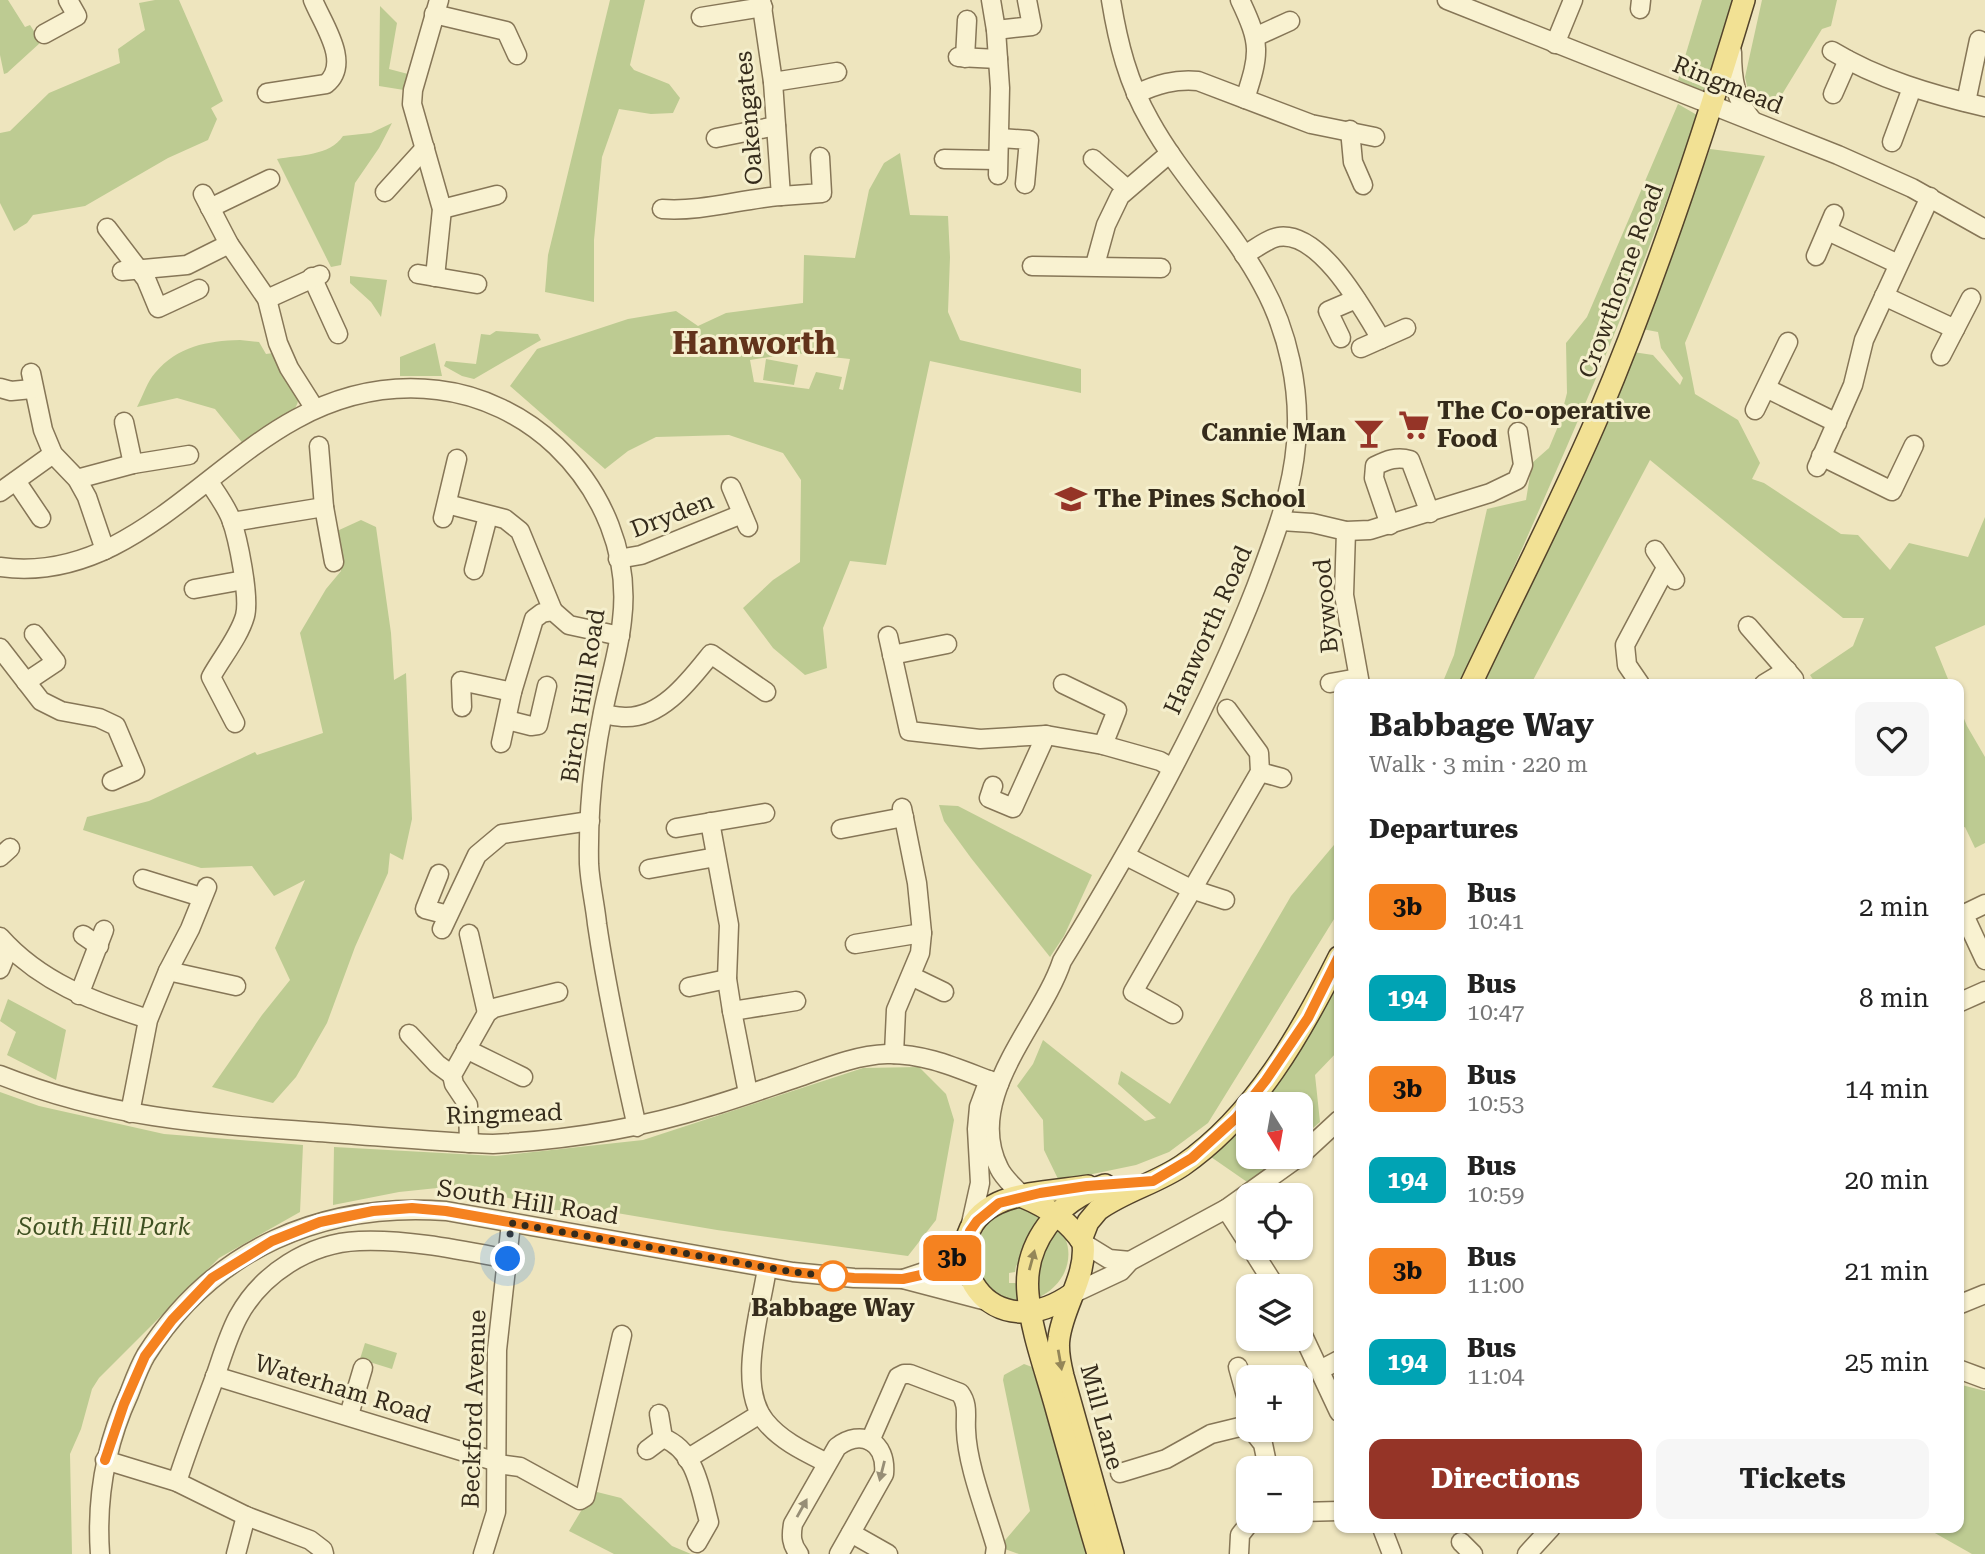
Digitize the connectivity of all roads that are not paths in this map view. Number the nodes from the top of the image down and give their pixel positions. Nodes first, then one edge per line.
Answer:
1 (68, 0) edge
2 (313, 0) edge
3 (990, 0) edge
4 (1027, 0) edge
5 (1111, 0) edge
6 (1240, 0) edge
7 (1447, 0) edge
8 (1573, 0) edge
9 (1744, 0) edge
10 (762, 4) edge
11 (436, 7) edge
12 (701, 17) dead end
13 (967, 20) dead end
14 (1290, 21) dead end
15 (996, 30) junction
16 (44, 34) dead end
17 (1255, 37) junction
18 (1732, 38) junction
19 (1979, 40) dead end
20 (1555, 44) junction
21 (517, 55) dead end
22 (998, 59) junction
23 (837, 72) dead end
24 (773, 82) junction
25 (1912, 88) junction
26 (267, 93) dead end
27 (1136, 94) junction
28 (1833, 94) dead end
29 (1245, 99) junction
30 (1966, 102) junction
31 (1710, 105) junction
32 (1985, 107) edge
33 (1752, 120) junction
34 (776, 126) junction
35 (1350, 130) junction
36 (1375, 137) dead end
37 (716, 138) dead end
38 (1000, 138) junction
39 (1892, 142) dead end
40 (425, 149) junction
41 (1170, 153) junction
42 (820, 157) dead end
43 (944, 159) dead end
44 (1093, 159) dead end
45 (270, 179) dead end
46 (1025, 184) dead end
47 (1363, 185) dead end
48 (1127, 189) junction
49 (385, 192) dead end
50 (497, 195) dead end
51 (781, 196) junction
52 (1930, 197) junction
53 (442, 209) junction
54 (662, 209) dead end
55 (107, 228) dead end
56 (1985, 229) edge
57 (229, 244) junction
58 (1244, 255) junction
59 (1816, 256) dead end
60 (1898, 264) junction
61 (1095, 265) junction
62 (1032, 266) dead end
63 (1161, 268) dead end
64 (130, 271) junction
65 (477, 284) dead end
66 (199, 289) dead end
67 (1884, 296) junction
68 (1971, 298) dead end
69 (267, 299) junction
70 (1356, 299) junction
71 (1406, 328) dead end
72 (1955, 329) junction
73 (338, 334) dead end
74 (1341, 338) dead end
75 (1381, 339) junction
76 (1788, 342) dead end
77 (1361, 348) dead end
78 (1941, 356) dead end
79 (0, 388) edge
80 (1768, 389) junction
81 (315, 410) junction
82 (1755, 410) dead end
83 (124, 422) dead end
84 (1837, 423) junction
85 (1518, 432) dead end
86 (1914, 444) dead end
87 (319, 446) dead end
88 (54, 454) junction
89 (189, 455) dead end
90 (457, 459) dead end
91 (133, 464) junction
92 (77, 479) junction
93 (16, 481) junction
94 (209, 482) junction
95 (731, 487) dead end
96 (0, 492) edge
97 (324, 507) junction
98 (1430, 513) junction
99 (488, 516) junction
100 (41, 518) dead end
101 (1281, 521) junction
102 (232, 522) junction
103 (1390, 525) junction
104 (1346, 531) junction
105 (105, 550) junction
106 (1655, 551) dead end
107 (618, 559) junction
108 (334, 562) dead end
109 (0, 567) edge
110 (474, 570) dead end
111 (244, 580) junction
112 (194, 589) dead end
113 (553, 611) junction
114 (1748, 626) dead end
115 (34, 634) dead end
116 (620, 636) junction
117 (888, 636) dead end
118 (947, 644) dead end
119 (0, 648) edge
120 (892, 654) junction
121 (1359, 679) edge
122 (1473, 679) edge
123 (1637, 679) edge
124 (1779, 679) edge
125 (26, 682) junction
126 (1330, 683) dead end
127 (1334, 683) edge
128 (1063, 684) dead end
129 (547, 686) dead end
130 (512, 692) junction
131 (766, 692) dead end
132 (462, 707) dead end
133 (1227, 709) dead end
134 (603, 714) junction
135 (507, 720) junction
136 (235, 723) dead end
137 (1046, 736) junction
138 (501, 743) dead end
139 (1103, 745) junction
140 (1172, 768) junction
141 (1260, 772) junction
142 (1282, 778) dead end
143 (112, 781) dead end
144 (993, 786) dead end
145 (765, 813) dead end
146 (590, 821) junction
147 (710, 822) junction
148 (676, 828) dead end
149 (841, 829) dead end
150 (1126, 856) junction
151 (716, 857) junction
152 (649, 869) dead end
153 (439, 874) dead end
154 (143, 879) dead end
155 (1192, 889) junction
156 (1225, 900) dead end
157 (1985, 904) edge
158 (1964, 914) edge
159 (1964, 922) edge
160 (922, 933) junction
161 (469, 934) dead end
162 (83, 935) dead end
163 (5, 942) edge
164 (855, 944) dead end
165 (1985, 960) edge
166 (1334, 967) edge
167 (0, 969) edge
168 (168, 971) junction
169 (912, 975) junction
170 (727, 979) junction
171 (236, 986) dead end
172 (689, 987) dead end
173 (1985, 991) edge
174 (558, 992) dead end
175 (944, 992) dead end
176 (79, 995) junction
177 (796, 1000) dead end
178 (1964, 1000) edge
179 (732, 1011) junction
180 (487, 1013) junction
181 (1173, 1014) dead end
182 (148, 1019) junction
183 (409, 1034) dead end
184 (466, 1049) junction
185 (894, 1054) junction
186 (963, 1069) junction
187 (0, 1075) edge
188 (452, 1075) junction
189 (523, 1077) dead end
190 (994, 1082) junction
191 (748, 1093) junction
192 (979, 1107) junction
193 (130, 1113) junction
194 (1334, 1125) edge
195 (636, 1127) junction
196 (469, 1143) junction
197 (1313, 1144) edge
198 (1282, 1169) edge
199 (1153, 1181) junction
200 (1105, 1185) junction
201 (1023, 1197) junction
202 (1226, 1209) junction
203 (1055, 1215) junction
204 (511, 1223) junction
205 (1236, 1224) edge
206 (968, 1239) junction
207 (1082, 1242) junction
208 (508, 1259) junction
209 (1130, 1261) junction
210 (767, 1268) junction
211 (903, 1279) junction
212 (1072, 1294) junction
213 (1984, 1297) edge
214 (1964, 1303) edge
215 (994, 1305) junction
216 (1031, 1311) junction
217 (622, 1335) dead end
218 (1311, 1351) edge
219 (1040, 1352) junction
220 (1334, 1363) edge
221 (363, 1368) dead end
222 (1320, 1370) junction
223 (1964, 1370) edge
224 (215, 1376) junction
225 (1985, 1379) edge
226 (1334, 1401) edge
227 (659, 1414) dead end
228 (349, 1415) junction
229 (760, 1415) junction
230 (1236, 1428) edge
231 (663, 1438) junction
232 (870, 1441) junction
233 (647, 1450) dead end
234 (687, 1459) junction
235 (105, 1460) junction
236 (497, 1463) junction
237 (827, 1463) junction
238 (1120, 1473) dead end
239 (177, 1482) junction
240 (1334, 1511) edge
241 (1313, 1512) edge
242 (246, 1516) junction
243 (851, 1533) junction
244 (1242, 1533) edge
245 (1384, 1533) edge
246 (1547, 1533) edge
247 (697, 1543) dead end
248 (1537, 1550) edge
249 (100, 1554) edge
250 (236, 1554) edge
251 (324, 1554) edge
252 (483, 1554) edge
253 (799, 1554) edge
254 (839, 1554) edge
255 (888, 1554) edge
256 (995, 1554) edge
257 (1098, 1554) edge
258 (1113, 1554) edge
259 (1239, 1554) edge
260 (1392, 1554) edge

1 - 16 street
2 - 26 street
3 - 15 street
4 - 15 street
5 - 27 street, Hanworth Road
6 - 17 street
7 - 20 street, Ringmead
8 - 20 street
9 - 18 main road, Crowthorne Road
10 - 12 street
10 - 24 street, Oakengates
11 - 21 street
11 - 40 street
13 - 22 street
14 - 17 street
15 - 22 street
17 - 29 street
18 - 31 main road, Crowthorne Road
18 - 33 street
19 - 30 street
20 - 31 street, Ringmead
22 - 38 street
23 - 24 street
24 - 34 street, Oakengates
25 - 28 street
25 - 30 street
25 - 39 street
27 - 29 street
27 - 41 street, Hanworth Road
29 - 35 street
30 - 32 street
31 - 33 street, Ringmead
31 - 122 main road, Crowthorne Road
33 - 52 street, Ringmead
34 - 37 street
34 - 51 street, Oakengates
35 - 36 street
35 - 47 street
38 - 43 street
38 - 46 street
40 - 49 street
40 - 53 street
41 - 48 street
41 - 58 street, Hanworth Road
42 - 51 street
44 - 48 street
45 - 57 street
48 - 61 street
50 - 53 street
51 - 54 street, Oakengates
52 - 56 street, Ringmead
52 - 60 street
53 - 65 street
55 - 64 street
57 - 64 street
57 - 69 street
58 - 70 street
58 - 101 street, Hanworth Road
59 - 60 street
60 - 67 street
61 - 62 street
61 - 63 street
64 - 66 street
67 - 72 street
67 - 84 street
68 - 72 street
69 - 73 street
69 - 81 street
70 - 74 street
70 - 75 street
71 - 75 street
72 - 78 street
75 - 77 street
76 - 80 street
79 - 88 street
80 - 82 street
80 - 84 street
81 - 94 street, Birch Hill Road
81 - 107 street, Birch Hill Road
83 - 91 street
84 - 86 street
85 - 98 street, Bywood
87 - 97 street
88 - 92 street
88 - 93 street
89 - 91 street
90 - 99 street
91 - 92 street
92 - 105 street
93 - 96 street
93 - 100 street
94 - 102 street
94 - 105 street, Birch Hill Road
95 - 107 street, Dryden
97 - 102 street
97 - 108 street
98 - 103 street, Bywood
98 - 103 street
99 - 110 street
99 - 113 street
101 - 104 street, Bywood
101 - 140 street, Hanworth Road
102 - 111 street
103 - 104 street, Bywood
104 - 121 street, Bywood
105 - 109 street, Birch Hill Road
106 - 123 street
107 - 116 street, Birch Hill Road
111 - 112 street
111 - 136 street
113 - 116 street
113 - 130 street
114 - 124 street
115 - 125 street
116 - 134 street, Birch Hill Road
117 - 120 street
118 - 120 street
119 - 125 street
120 - 137 street
125 - 143 street
126 - 127 street, Bywood
128 - 139 street
129 - 135 street
130 - 132 street
130 - 135 street
131 - 134 street
133 - 141 street
134 - 146 street, Birch Hill Road
135 - 138 street
137 - 139 street
137 - 144 street
139 - 140 street
140 - 150 street, Hanworth Road
141 - 142 street
141 - 155 street
145 - 147 street
146 - 153 street
146 - 195 street, Birch Hill Road
147 - 148 street
147 - 151 street
149 - 160 street
150 - 155 street
150 - 190 street, Hanworth Road
151 - 152 street
151 - 170 street
154 - 168 street
155 - 156 street
155 - 181 street
157 - 158 street
159 - 165 street
160 - 164 street
160 - 169 street
161 - 180 street
162 - 176 street
163 - 167 street
163 - 176 street
166 - 199 main road
168 - 171 street
168 - 182 street
169 - 175 street
169 - 185 street
170 - 172 street
170 - 179 street
173 - 178 street
174 - 180 street
176 - 182 street
177 - 179 street
179 - 191 street
180 - 184 street
182 - 193 street
183 - 188 street
184 - 188 street
184 - 189 street
185 - 186 street, Ringmead
185 - 191 street, Ringmead
186 - 190 street, Ringmead
186 - 192 street
187 - 193 street, Ringmead
188 - 196 street
190 - 192 street, Hanworth Road
190 - 201 street, Hanworth Road
191 - 195 street, Ringmead
192 - 206 street, Hanworth Road
193 - 196 street, Ringmead
194 - 197 street
195 - 196 street, Ringmead
198 - 202 street
199 - 200 main road
199 - 207 main road
200 - 201 main road
200 - 203 main road
201 - 203 main road
201 - 206 main road
202 - 205 street
202 - 209 street
203 - 207 main road
216 -> 203 main road, Mill Lane
204 - 208 street, Beckford Avenue
204 - 210 street, South Hill Road
204 - 235 street, South Hill Road
206 - 211 street
206 - 215 main road, Mill Lane
207 - 209 street
207 - 212 main road, Mill Lane
208 - 224 street
208 - 236 street, Beckford Avenue
209 - 212 street
210 - 211 street, South Hill Road
210 - 229 street
211 - 215 street, South Hill Road
212 - 216 main road
212 -> 258 main road, Mill Lane
213 - 214 street
215 - 216 main road
215 - 219 main road, Mill Lane
216 - 219 main road, Mill Lane
217 - 236 street, Waterham Road
218 - 222 street
219 - 257 main road, Mill Lane
220 - 222 street
221 - 228 street
222 - 226 street
223 - 225 street
224 - 228 street, Waterham Road
224 - 239 street
227 - 231 street
228 - 236 street, Waterham Road
229 - 234 street
229 - 237 street
230 - 238 street
231 - 233 street
231 - 234 street
232 - 237 street
232 -> 243 street
232 - 256 street
234 - 247 street
235 - 239 street
235 - 249 street, South Hill Road
236 - 252 street, Beckford Avenue
253 -> 237 street
239 - 242 street
240 - 241 street
242 - 250 street
242 - 251 street
243 - 254 street
243 - 255 street
244 - 259 street
245 - 260 street
246 - 248 street

